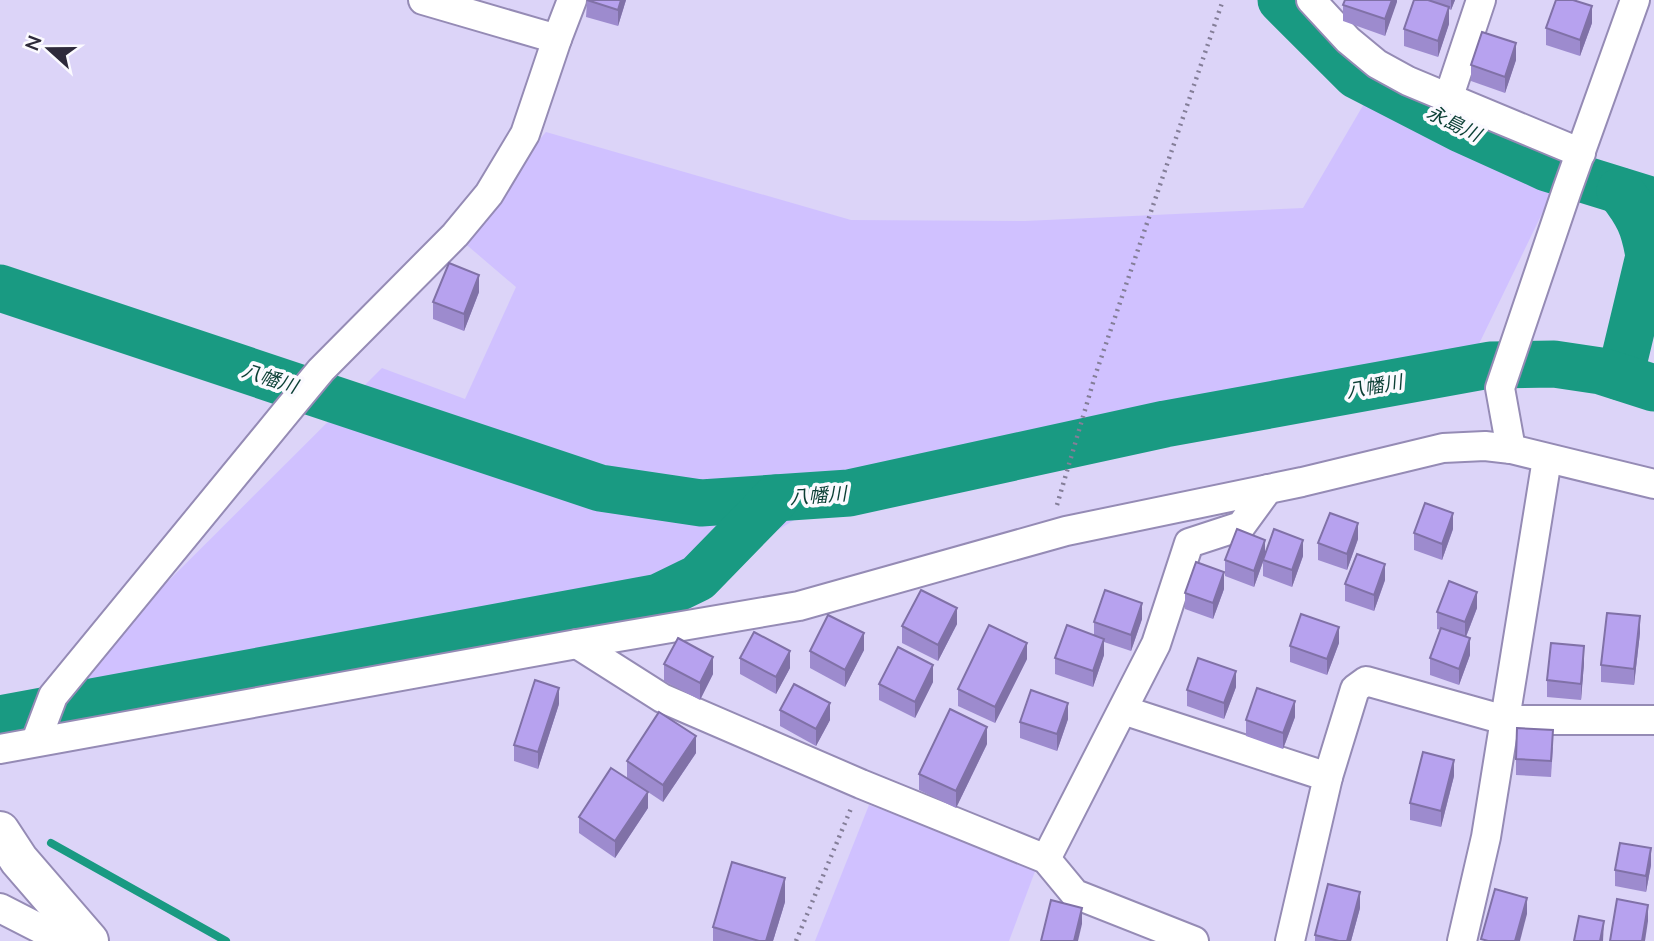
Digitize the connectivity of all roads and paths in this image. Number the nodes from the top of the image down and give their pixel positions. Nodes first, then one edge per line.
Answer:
1 (424, 0) edge
2 (572, 0) edge
3 (1223, 0) edge
4 (1481, 0) edge
5 (1635, 0) edge
6 (1325, 6) edge
7 (557, 39) junction
8 (1448, 99) junction
9 (1581, 154) junction
10 (1511, 449) junction
11 (1548, 459) junction
12 (1068, 469) dead end
13 (1654, 484) edge
14 (1268, 489) junction
15 (577, 644) junction
16 (1122, 710) junction
17 (45, 719) junction
18 (1505, 720) junction
19 (1654, 720) edge
20 (0, 749) edge
21 (1328, 776) junction
22 (861, 784) junction
23 (0, 831) edge
24 (1046, 859) junction
25 (0, 908) edge
26 (83, 935) edge
27 (796, 941) edge
28 (1194, 941) edge
29 (1290, 941) edge
30 (1462, 941) edge

1 - 7 street
2 - 7 street
3 - 12 path
4 - 8 street
5 - 9 street
6 - 8 street
7 - 17 street
8 - 9 street
9 - 10 street
10 - 11 street
10 - 14 street
11 - 13 street
11 - 18 street
14 - 15 street
14 - 16 street
15 - 17 street
15 - 22 street
16 - 21 street
16 - 24 street
17 - 20 street
18 - 19 street
18 - 21 street
18 - 30 street
21 - 29 street
22 - 24 street
22 - 27 path
23 - 26 street
24 - 28 street
25 - 26 street

